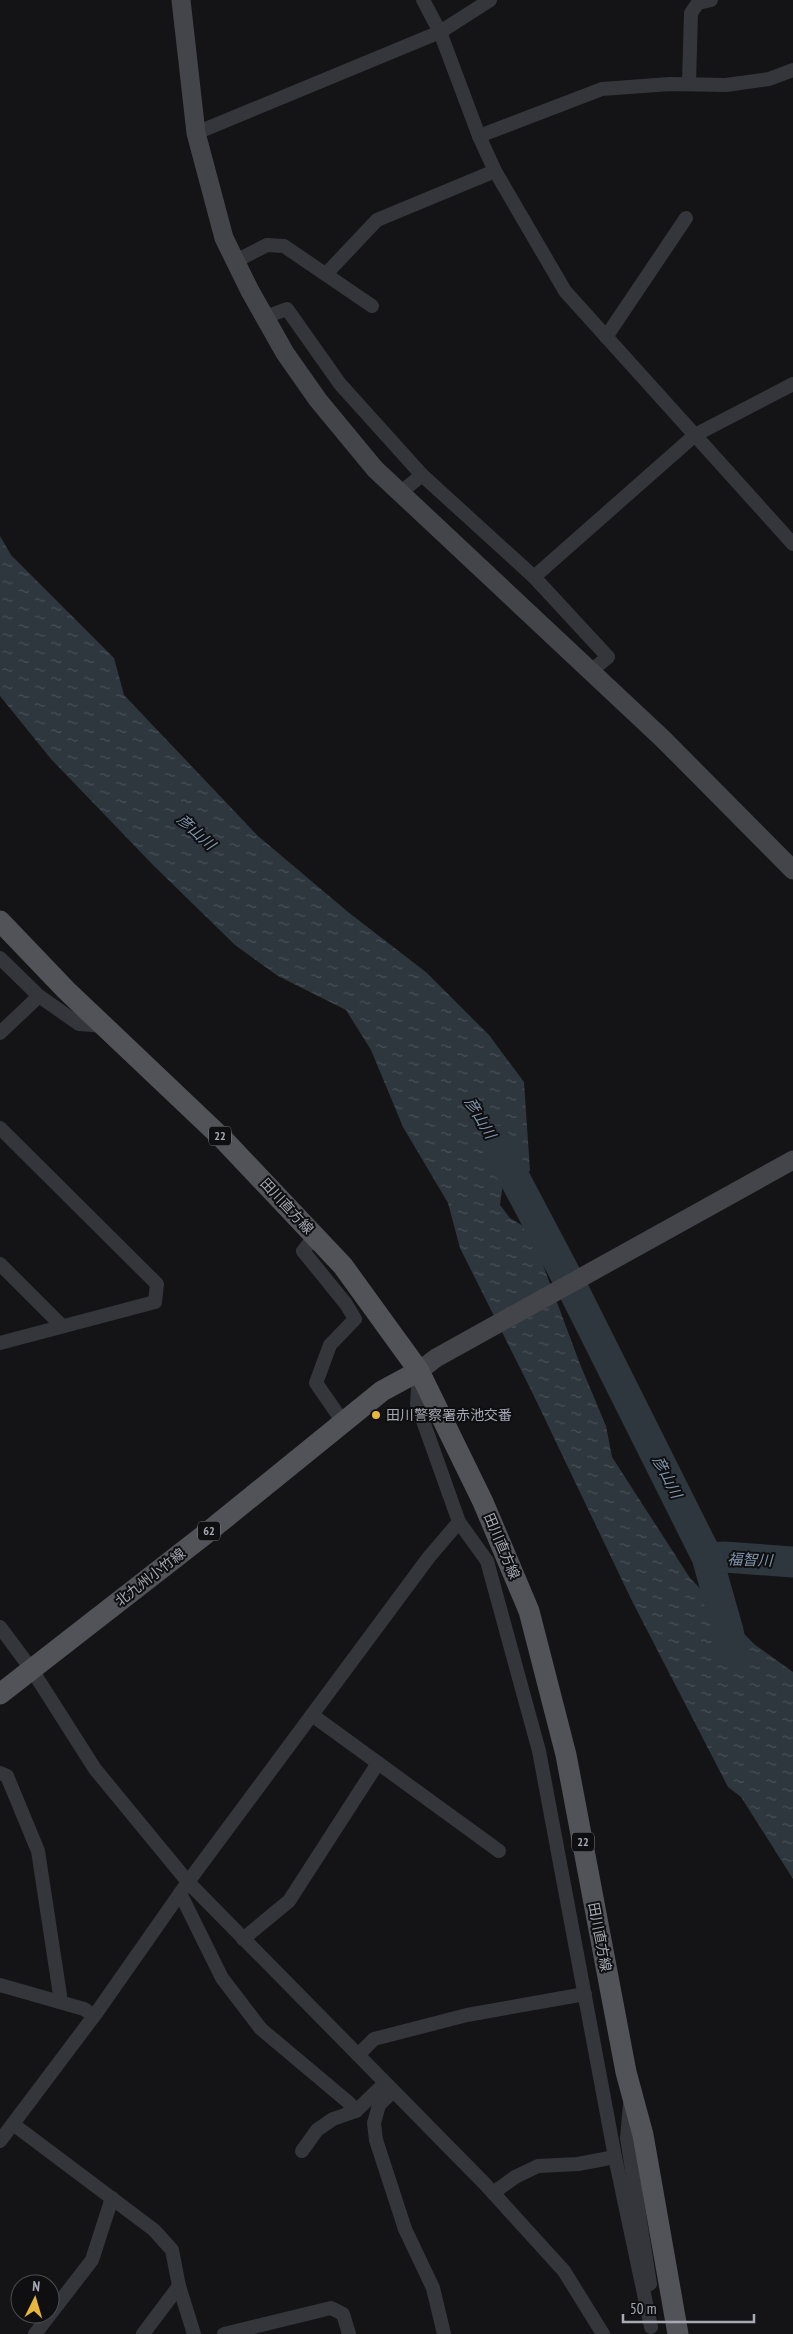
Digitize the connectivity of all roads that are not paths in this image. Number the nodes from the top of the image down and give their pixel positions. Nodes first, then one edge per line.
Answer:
1 (181, 0) edge
2 (423, 0) edge
3 (490, 0) edge
4 (711, 0) edge
5 (440, 32) junction
6 (793, 70) edge
7 (689, 84) junction
8 (196, 133) junction
9 (479, 136) junction
10 (495, 171) junction
11 (686, 218) dead end
12 (236, 261) junction
13 (326, 274) junction
14 (372, 306) dead end
15 (266, 317) junction
16 (606, 337) junction
17 (793, 384) edge
18 (695, 435) junction
19 (422, 475) junction
20 (400, 493) junction
21 (793, 544) edge
22 (534, 577) junction
23 (591, 671) junction
24 (793, 870) edge
25 (0, 921) edge
26 (0, 958) edge
27 (39, 996) junction
28 (106, 1026) junction
29 (0, 1033) edge
30 (0, 1128) edge
31 (793, 1160) edge
32 (315, 1236) junction
33 (0, 1264) edge
34 (62, 1326) junction
35 (0, 1343) edge
36 (419, 1371) junction
37 (343, 1422) junction
38 (459, 1522) junction
39 (0, 1627) edge
40 (32, 1670) junction
41 (0, 1694) edge
42 (312, 1715) junction
43 (378, 1763) junction
44 (0, 1773) edge
45 (499, 1851) dead end
46 (184, 1888) junction
47 (243, 1938) junction
48 (0, 1985) edge
49 (585, 1994) junction
50 (59, 2002) junction
51 (94, 2016) junction
52 (358, 2055) junction
53 (389, 2087) junction
54 (631, 2091) junction
55 (356, 2111) junction
56 (13, 2124) junction
57 (0, 2141) edge
58 (302, 2151) dead end
59 (615, 2157) junction
60 (494, 2193) junction
61 (112, 2198) junction
62 (179, 2286) junction
63 (650, 2331) edge
64 (35, 2334) edge
65 (143, 2334) edge
66 (194, 2334) edge
67 (224, 2334) edge
68 (349, 2334) edge
69 (444, 2334) edge
70 (603, 2334) edge
71 (678, 2334) edge

1 - 8 street
2 - 5 street
3 - 5 street
4 - 7 street
5 - 8 street
5 - 9 street
6 - 7 street
7 - 9 street
8 - 12 street
9 - 10 street
10 - 13 street
10 - 16 street
11 - 16 street
12 - 13 street
12 - 15 street
13 - 14 street
15 - 19 street
15 - 20 street
16 - 18 street
17 - 18 street
18 - 21 street
18 - 22 street
19 - 20 street
19 - 22 street
20 - 23 street
22 - 23 street
23 - 24 street
25 - 28 main road, 田川直方線 / 22
26 - 27 street
27 - 28 street
27 - 29 street
28 - 32 main road, 田川直方線 / 22
30 - 34 street
31 - 36 street
32 - 36 main road, 田川直方線 / 22
32 - 37 street
33 - 34 street
34 - 35 street
36 - 37 main road, 北九州小竹線 / 62
36 - 38 street
36 - 54 main road, 田川直方線 / 22
37 - 40 main road, 北九州小竹線 / 62
38 - 42 street
38 - 49 street
39 - 40 street
40 - 41 main road, 北九州小竹線 / 62
40 - 46 street
42 - 43 street
42 - 46 street
43 - 45 street
43 - 47 street
44 - 50 street
46 - 47 street
46 - 51 street
46 - 55 street
47 - 52 street
48 - 50 street
49 - 52 street
49 - 59 street
50 - 51 street
51 - 56 street
52 - 53 street
53 - 55 street
53 - 60 street
53 - 69 street
54 - 63 street
54 - 71 main road, 田川直方線 / 22
55 - 58 street
56 - 57 street
56 - 61 street
59 - 60 street
59 - 63 street
60 - 70 street
61 - 62 street
61 - 64 street
62 - 65 street
62 - 66 street
67 - 68 street

